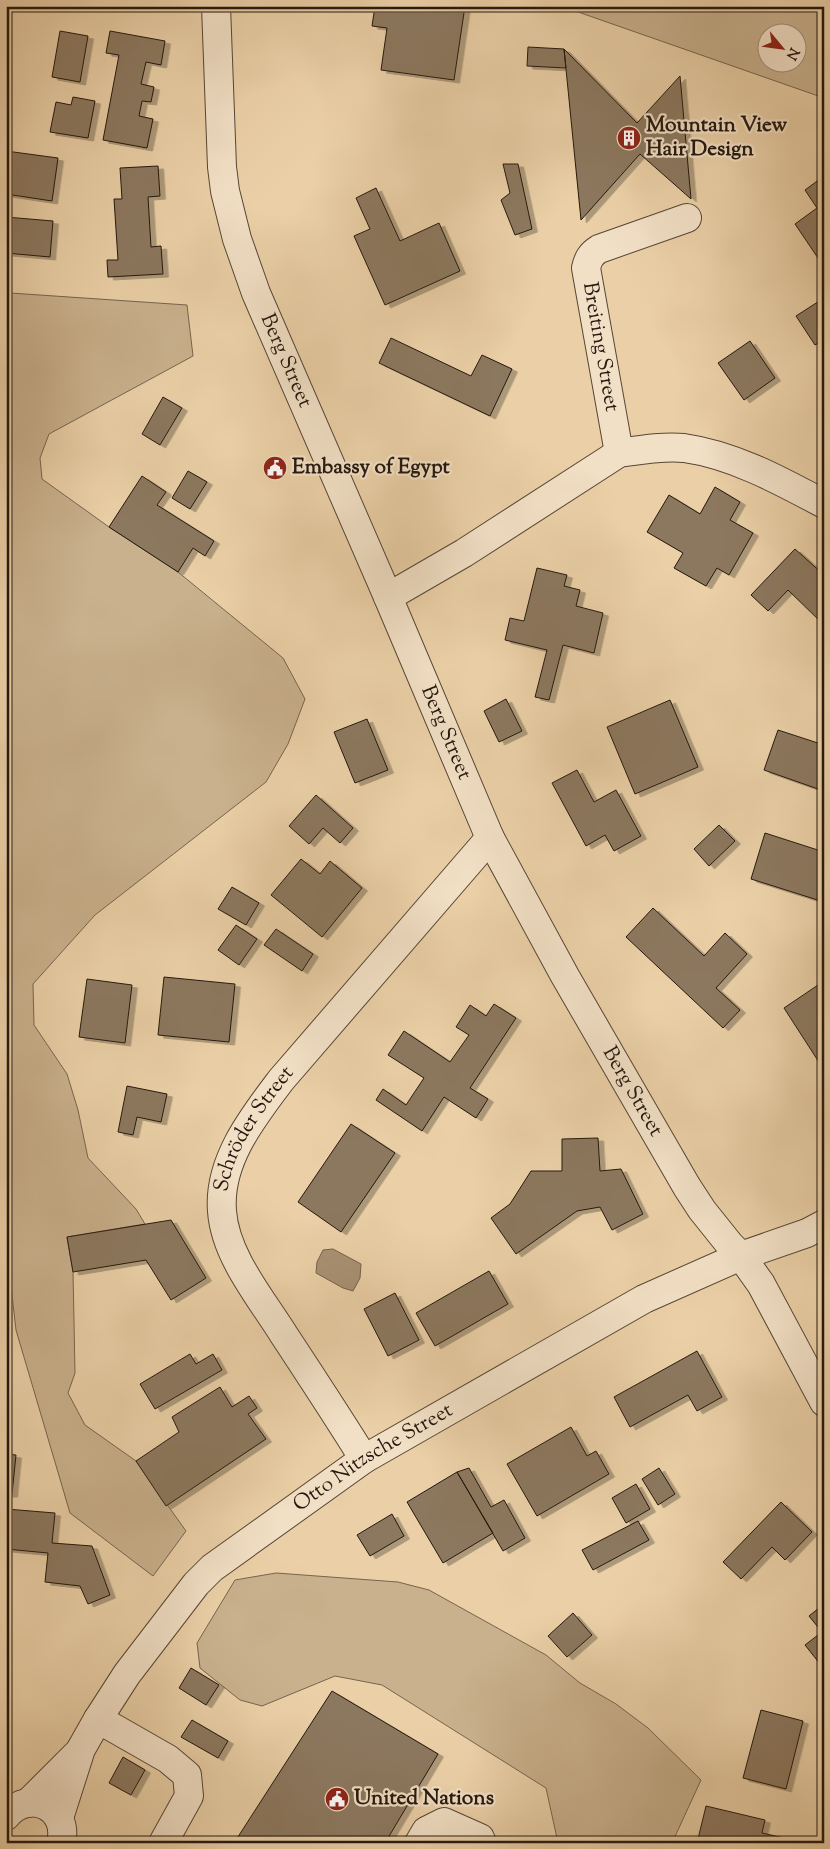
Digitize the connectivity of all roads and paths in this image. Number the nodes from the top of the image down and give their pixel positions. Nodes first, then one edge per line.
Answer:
1 (216, 6) edge
2 (687, 218) dead end
3 (619, 453) junction
4 (824, 504) edge
5 (388, 597) junction
6 (490, 838) junction
7 (824, 1224) edge
8 (741, 1256) junction
9 (824, 1402) edge
10 (364, 1459) junction
11 (98, 1719) junction
12 (81, 1749) junction
13 (15, 1808) edge
14 (60, 1830) edge
15 (163, 1843) edge
16 (419, 1843) edge
17 (482, 1843) edge

1 - 5 street, Berg Street
2 - 3 street, Breiting Street
3 - 4 street
3 - 5 street
5 - 6 street, Berg Street
6 - 8 street, Berg Street
6 - 10 street, Schröder Street
7 - 8 street, Otto Nitzsche Street
8 - 9 street, Berg Street
8 - 10 street, Otto Nitzsche Street
10 - 11 street, Otto Nitzsche Street
11 - 12 street, Otto Nitzsche Street
11 - 15 street
12 - 13 street, Otto Nitzsche Street
12 - 14 street, Otto Nitzsche Street
13 - 14 street
16 - 17 street

